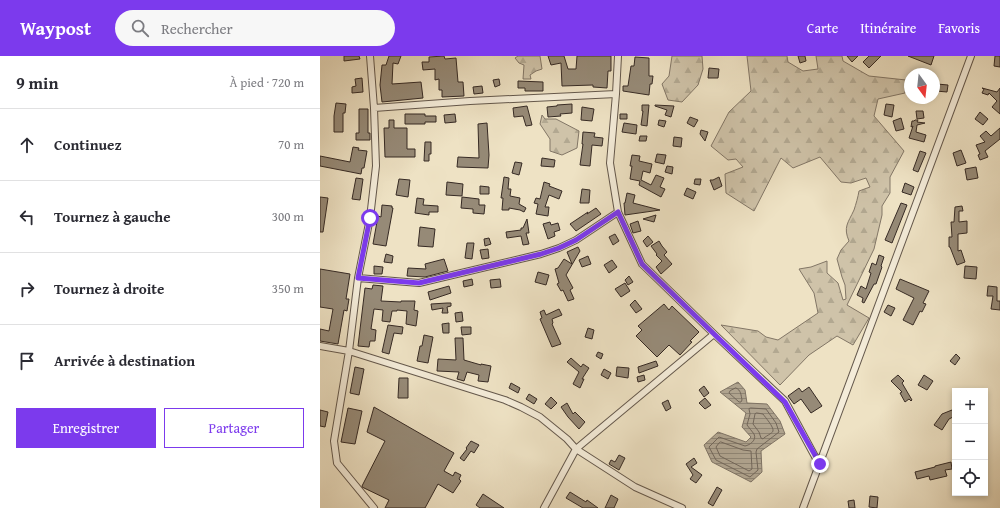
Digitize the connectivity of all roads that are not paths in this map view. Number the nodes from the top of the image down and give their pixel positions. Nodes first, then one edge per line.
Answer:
1 (370, 56) edge
2 (618, 56) edge
3 (971, 56) edge
4 (616, 94) junction
5 (374, 108) junction
6 (618, 212) junction
7 (358, 278) junction
8 (714, 334) junction
9 (320, 346) edge
10 (349, 351) junction
11 (576, 449) junction
12 (820, 464) junction
13 (374, 508) edge
14 (544, 508) edge
15 (682, 508) edge
16 (803, 508) edge

1 - 5 street
2 - 4 street
3 - 12 street
4 - 5 street
4 - 6 street
5 - 7 street
6 - 7 street
6 - 8 street
7 - 10 street
8 - 11 street
8 - 12 street
9 - 10 street
10 - 11 street
10 - 13 street
11 - 14 street
11 - 15 street
12 - 16 street

